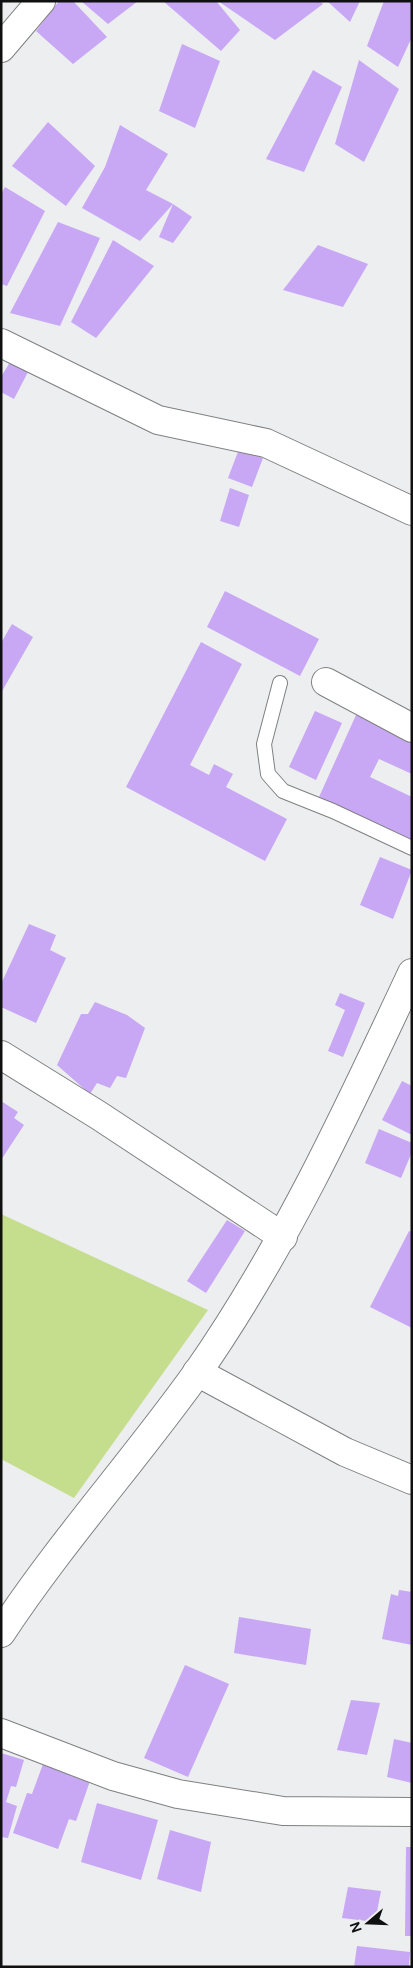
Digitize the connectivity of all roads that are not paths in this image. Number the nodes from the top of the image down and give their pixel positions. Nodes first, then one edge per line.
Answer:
1 (41, 1) edge
2 (1, 48) edge
3 (2, 347) edge
4 (412, 511) edge
5 (326, 682) dead end
6 (280, 683) dead end
7 (412, 728) edge
8 (412, 848) edge
9 (411, 977) edge
10 (1, 1056) edge
11 (283, 1237) junction
12 (197, 1372) junction
13 (412, 1480) edge
14 (4, 1623) edge
15 (1, 1734) edge
16 (412, 1812) edge

1 - 2 street
3 - 4 street
5 - 7 street
6 - 8 lane
9 - 11 street
10 - 11 street
11 - 12 street
12 - 13 street
12 - 14 street
15 - 16 street

